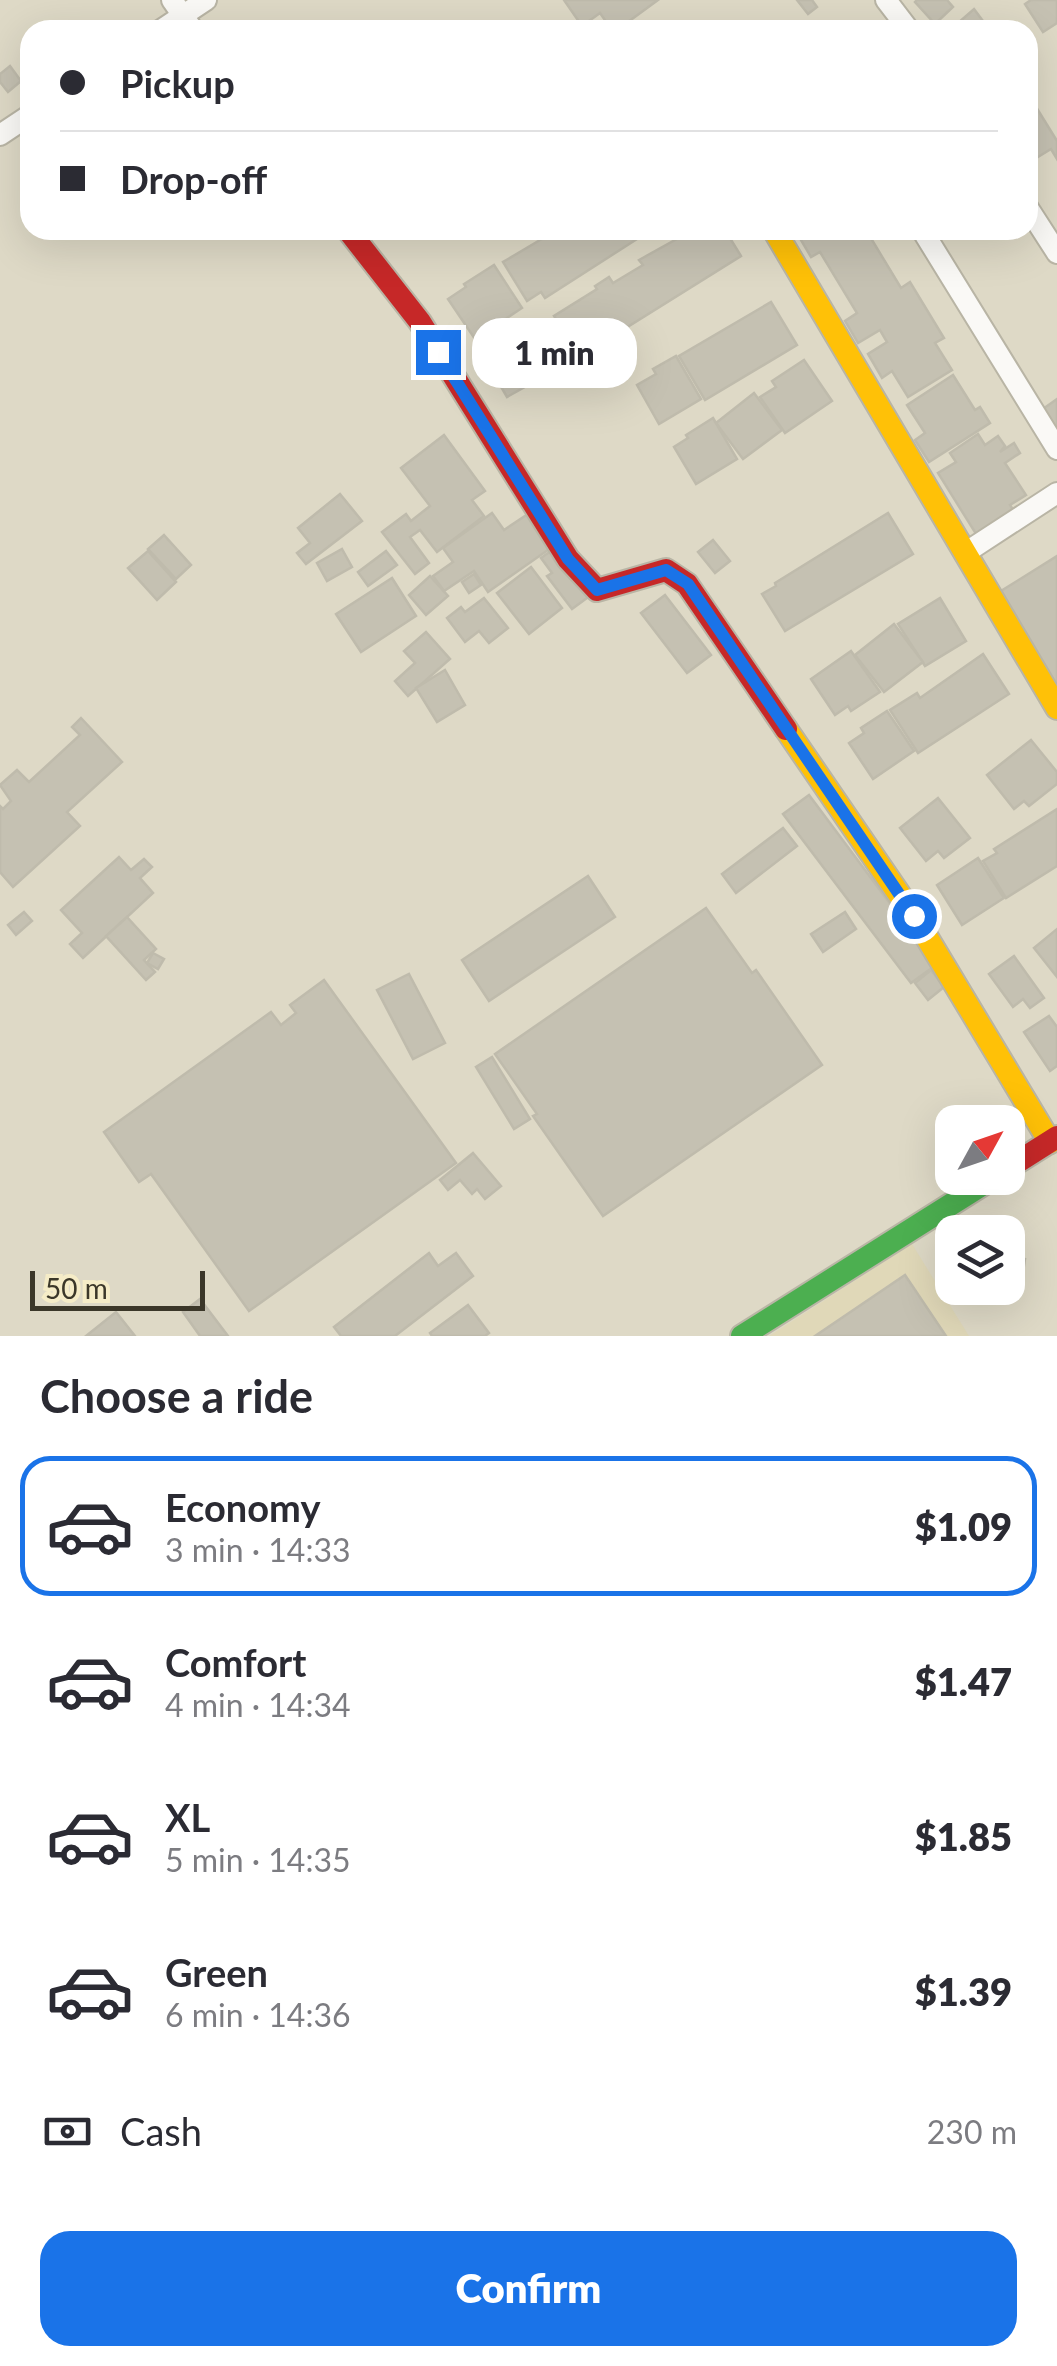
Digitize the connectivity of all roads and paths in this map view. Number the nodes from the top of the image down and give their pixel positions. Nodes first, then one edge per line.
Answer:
1 (206, 0) edge
2 (886, 0) edge
3 (182, 16) edge
4 (901, 20) edge
5 (1038, 224) edge
6 (356, 240) edge
7 (780, 240) edge
8 (928, 240) edge
9 (1057, 253) edge
10 (1057, 449) edge
11 (1057, 493) edge
12 (965, 553) junction
13 (1057, 708) edge
14 (1053, 1140) edge
15 (1025, 1157) edge
16 (966, 1195) edge
17 (742, 1336) edge

1 - 3 street
2 - 4 street
5 - 9 street
6 - 14 street
7 - 12 street
8 - 10 street
11 - 12 street
12 - 13 street
14 - 15 street
16 - 17 street

